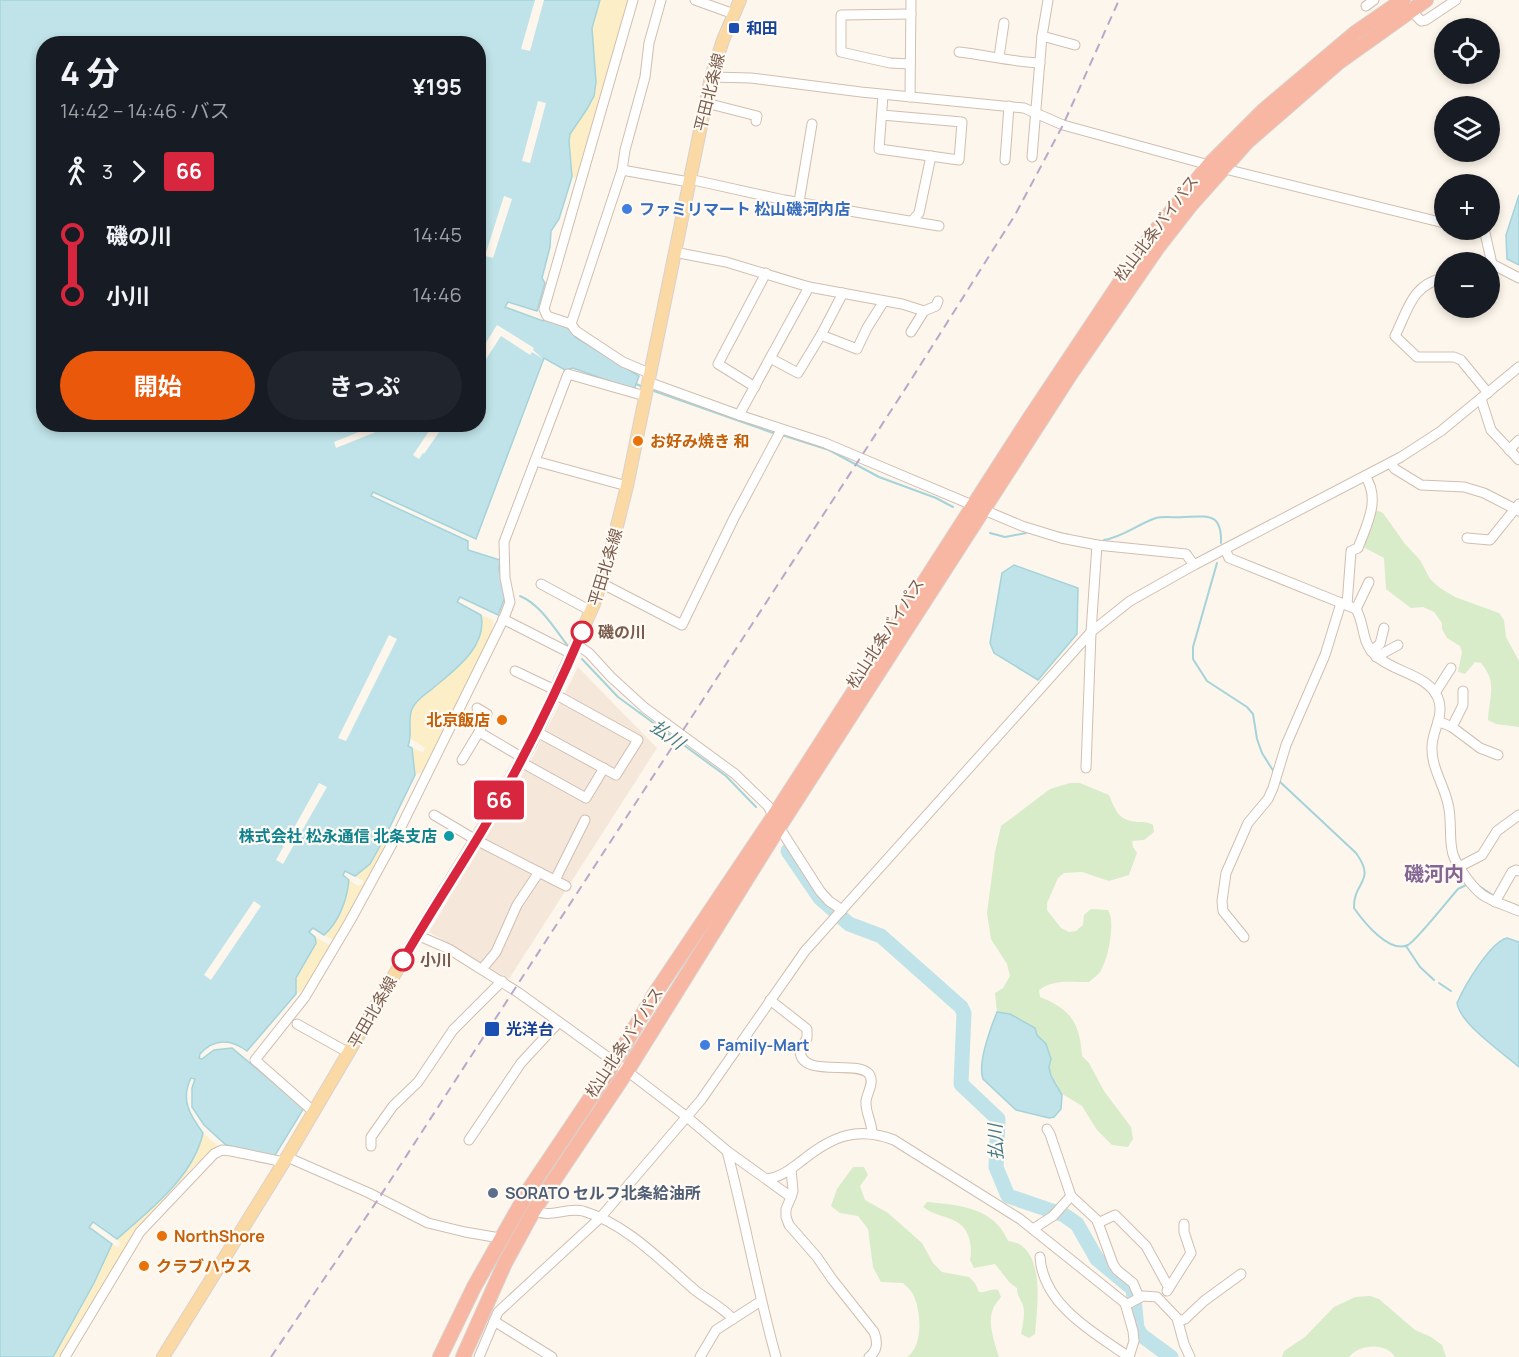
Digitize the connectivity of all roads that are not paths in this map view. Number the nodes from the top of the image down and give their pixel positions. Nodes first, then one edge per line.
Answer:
1 (633, 0) edge
2 (661, 0) edge
3 (695, 0) edge
4 (740, 0) edge
5 (911, 0) edge
6 (1048, 0) edge
7 (1426, 0) edge
8 (1456, 0) edge
9 (1406, 3) edge
10 (734, 14) junction
11 (911, 14) junction
12 (1001, 26) dead end
13 (1042, 36) junction
14 (1075, 45) dead end
15 (963, 50) dead end
16 (999, 57) junction
17 (1041, 63) junction
18 (910, 64) junction
19 (711, 76) junction
20 (883, 95) junction
21 (910, 97) junction
22 (964, 102) junction
23 (706, 103) junction
24 (1009, 106) junction
25 (1037, 112) junction
26 (882, 115) junction
27 (756, 121) dead end
28 (962, 122) junction
29 (812, 124) dead end
30 (931, 156) junction
31 (1032, 157) dead end
32 (1005, 160) dead end
33 (1209, 165) junction
34 (1224, 168) junction
35 (622, 170) junction
36 (689, 181) junction
37 (799, 202) junction
38 (912, 220) junction
39 (1434, 220) edge
40 (939, 226) dead end
41 (674, 252) junction
42 (1500, 269) edge
43 (766, 273) junction
44 (1519, 278) edge
45 (1434, 281) edge
46 (809, 287) junction
47 (843, 293) junction
48 (884, 301) junction
49 (938, 301) dead end
50 (924, 311) junction
51 (571, 324) junction
52 (911, 332) dead end
53 (821, 335) junction
54 (770, 358) junction
55 (1519, 367) edge
56 (647, 385) junction
57 (755, 387) junction
58 (1485, 396) junction
59 (739, 415) junction
60 (780, 432) junction
61 (1519, 440) edge
62 (1509, 450) junction
63 (1519, 460) edge
64 (535, 461) junction
65 (1390, 463) junction
66 (1365, 476) junction
67 (627, 486) junction
68 (979, 507) junction
69 (1518, 508) edge
70 (1467, 538) dead end
71 (1097, 544) junction
72 (1225, 549) junction
73 (1194, 565) junction
74 (1368, 582) dead end
75 (601, 583) junction
76 (541, 584) dead end
77 (1344, 604) junction
78 (1356, 609) junction
79 (591, 611) junction
80 (503, 619) junction
81 (1384, 628) dead end
82 (1091, 632) junction
83 (1398, 645) dead end
84 (574, 650) junction
85 (1373, 654) junction
86 (1450, 668) dead end
87 (515, 671) dead end
88 (1463, 691) dead end
89 (554, 692) junction
90 (1435, 693) junction
91 (477, 708) dead end
92 (1438, 722) junction
93 (1452, 727) junction
94 (479, 732) junction
95 (537, 732) junction
96 (1498, 755) dead end
97 (462, 760) dead end
98 (522, 760) junction
99 (604, 768) junction
100 (1086, 768) dead end
101 (1519, 814) edge
102 (434, 815) dead end
103 (585, 820) dead end
104 (776, 822) junction
105 (476, 840) junction
106 (1492, 840) junction
107 (1504, 840) dead end
108 (1459, 867) junction
109 (1519, 871) edge
110 (539, 872) junction
111 (555, 880) junction
112 (566, 886) dead end
113 (1496, 900) junction
114 (842, 910) junction
115 (1519, 911) edge
116 (417, 935) junction
117 (1244, 938) dead end
118 (482, 969) junction
119 (502, 981) junction
120 (770, 1000) junction
121 (559, 1022) junction
122 (297, 1024) dead end
123 (349, 1053) junction
124 (614, 1063) junction
125 (627, 1071) junction
126 (314, 1112) junction
127 (687, 1117) junction
128 (1047, 1129) dead end
129 (872, 1133) junction
130 (469, 1140) dead end
131 (371, 1146) dead end
132 (727, 1151) junction
133 (286, 1160) junction
134 (791, 1169) junction
135 (768, 1179) junction
136 (1071, 1196) junction
137 (791, 1197) junction
138 (534, 1210) junction
139 (600, 1218) junction
140 (1098, 1223) junction
141 (1184, 1224) dead end
142 (1033, 1229) junction
143 (501, 1238) junction
144 (1040, 1257) dead end
145 (1241, 1274) dead end
146 (1169, 1288) junction
147 (1134, 1300) junction
148 (761, 1301) junction
149 (1161, 1301) junction
150 (485, 1305) junction
151 (496, 1317) junction
152 (733, 1319) junction
153 (1178, 1321) junction
154 (65, 1357) edge
155 (163, 1357) edge
156 (440, 1357) edge
157 (463, 1357) edge
158 (479, 1357) edge
159 (552, 1357) edge
160 (700, 1357) edge
161 (776, 1357) edge
162 (869, 1357) edge
163 (1129, 1357) edge
164 (1190, 1357) edge

1 - 51 street
2 - 35 street
3 - 10 street
4 - 10 main road, 平田北条線
5 - 11 street
6 - 13 street
7 - 9 highway, 松山北条バイパス
8 - 9 street
9 - 33 highway, 松山北条バイパス
9 - 34 highway, 松山北条バイパス
10 - 19 main road, 平田北条線
11 - 18 street
11 - 18 street
12 - 16 street
13 - 14 street
13 - 17 street
15 - 16 street
16 - 17 street
17 - 25 street
18 - 21 street
19 - 20 street
19 - 23 main road, 平田北条線
20 - 21 street
20 - 26 street
21 - 22 street
22 - 24 street
22 - 28 street
23 - 27 street
23 - 36 main road, 平田北条線
24 - 25 street
24 - 32 street
25 - 31 street
25 - 33 street
26 - 28 street
26 - 30 street
28 - 30 street
29 - 37 street
30 - 38 street
33 - 34 street
33 - 68 highway, 松山北条バイパス
34 - 39 street
34 - 68 highway, 松山北条バイパス
35 - 36 street
35 - 51 street
36 - 37 street
36 - 41 main road, 平田北条線
37 - 38 street
38 - 40 street
41 - 43 street
41 - 56 main road, 平田北条線
42 - 44 street
43 - 46 street
43 - 57 street
45 - 58 street
46 - 47 street
46 - 54 street
47 - 48 street
47 - 53 street
48 - 50 street
48 - 53 street
49 - 50 street
50 - 52 street
51 - 56 street
53 - 54 street
54 - 57 street
55 - 58 street
56 - 59 street
56 - 64 street
56 - 67 main road, 平田北条線
57 - 59 street
58 - 62 street
58 - 65 street
59 - 60 street
60 - 68 street
60 - 75 street
61 - 62 street
62 - 63 street
64 - 67 street
64 - 80 street
65 - 66 street
65 - 69 street
66 - 72 street
66 - 77 street
67 - 75 main road, 平田北条線
68 - 71 street
68 - 104 highway, 松山北条バイパス
69 - 70 street
71 - 73 street
71 - 82 street
72 - 73 street
72 - 77 street
73 - 82 street
74 - 78 street
75 - 79 main road, 平田北条線
76 - 79 street
77 - 78 street
77 - 117 street
78 - 85 street
79 - 84 main road, 平田北条線
80 - 84 street
80 - 126 street
81 - 85 street
82 - 100 street
82 - 114 street
83 - 85 street
84 - 89 main road, 平田北条線
84 - 104 street
85 - 90 street
86 - 90 street
87 - 89 street
88 - 93 street
89 - 95 main road, 平田北条線
89 - 99 street
90 - 92 street
91 - 94 street
92 - 93 street
92 - 108 street
93 - 96 street
94 - 97 street
94 - 98 street
95 - 98 main road, 平田北条線
95 - 99 street
98 - 99 street
98 - 105 main road, 平田北条線
101 - 106 street
102 - 105 street
103 - 111 street
104 - 114 street
104 - 124 highway, 松山北条バイパス
104 - 125 highway, 松山北条バイパス
105 - 110 street
105 - 116 main road, 平田北条線
106 - 107 street
106 - 108 street
108 - 113 street
109 - 113 street
110 - 111 street
110 - 118 street
111 - 112 street
113 - 115 street
114 - 120 street
116 - 118 street
116 - 123 main road, 平田北条線
118 - 119 street
119 - 121 street
119 - 131 street
120 - 127 street
120 - 129 street
121 - 124 street
121 - 130 street
122 - 123 street
123 - 126 main road, 平田北条線
124 - 125 street
124 - 143 highway, 松山北条バイパス
125 - 127 street
125 - 138 highway, 松山北条バイパス
126 - 133 main road, 平田北条線
127 - 132 street
127 - 139 street
128 - 136 street
129 - 134 street
129 - 142 street
132 - 135 street
132 - 148 street
133 - 143 street
133 - 154 street
133 - 155 main road, 平田北条線
134 - 135 street
134 - 137 street
135 - 137 street
136 - 140 street
136 - 142 street
137 - 162 street
138 - 139 street
138 - 150 highway, 松山北条バイパス
139 - 151 street
139 - 152 street
140 - 146 street
140 - 147 street
141 - 146 street
142 - 147 street
143 - 156 highway, 松山北条バイパス
144 - 163 street
145 - 153 street
146 - 149 street
147 - 149 street
147 - 163 street
148 - 152 street
148 - 161 street
149 - 153 street
150 - 151 street
150 - 157 highway, 松山北条バイパス
151 - 158 street
151 - 159 street
152 - 160 street
153 - 164 street

